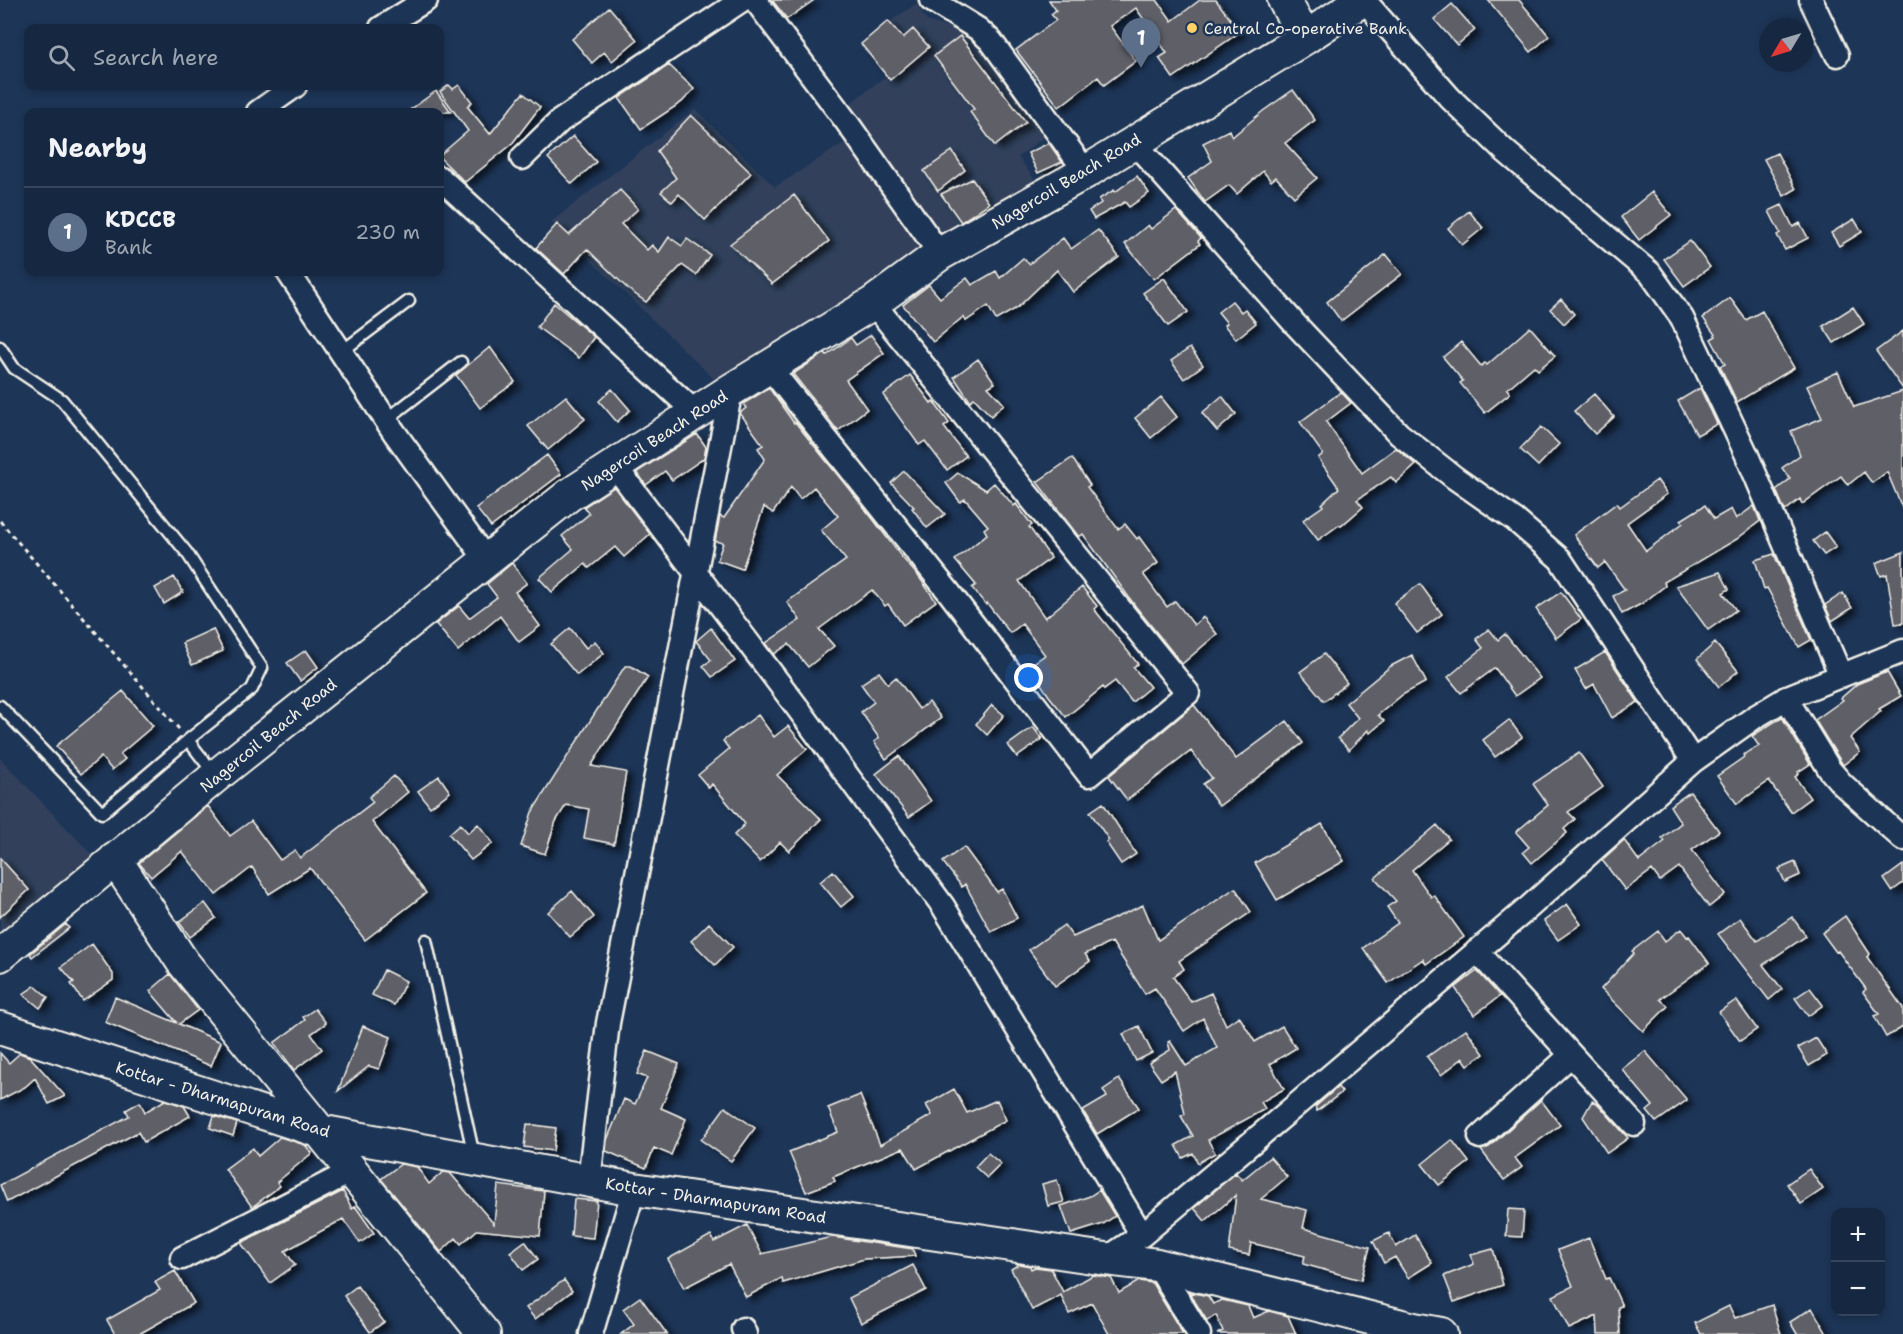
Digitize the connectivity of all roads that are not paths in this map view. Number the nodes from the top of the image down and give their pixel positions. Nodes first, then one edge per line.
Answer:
1 (426, 0) edge
2 (742, 0) edge
3 (755, 0) edge
4 (931, 0) edge
5 (1284, 0) edge
6 (1363, 0) edge
7 (1811, 0) edge
8 (387, 24) edge
9 (1305, 38) junction
10 (1837, 55) dead end
11 (289, 90) edge
12 (264, 108) edge
13 (1133, 141) junction
14 (522, 158) dead end
15 (1086, 172) junction
16 (444, 182) edge
17 (940, 254) junction
18 (291, 276) edge
19 (409, 301) dead end
20 (873, 303) junction
21 (0, 347) edge
22 (341, 351) junction
23 (461, 362) dead end
24 (769, 367) junction
25 (731, 390) junction
26 (696, 413) junction
27 (386, 420) junction
28 (615, 466) junction
29 (487, 561) junction
30 (695, 570) junction
31 (1903, 651) edge
32 (1841, 676) junction
33 (1786, 698) junction
34 (0, 706) edge
35 (188, 740) junction
36 (1693, 761) junction
37 (216, 776) junction
38 (1903, 839) edge
39 (115, 859) junction
40 (426, 940) dead end
41 (1477, 951) junction
42 (0, 955) edge
43 (0, 1028) edge
44 (1570, 1056) junction
45 (1634, 1124) dead end
46 (318, 1131) junction
47 (1480, 1137) dead end
48 (475, 1160) junction
49 (352, 1171) junction
50 (589, 1180) junction
51 (634, 1189) junction
52 (1142, 1235) junction
53 (182, 1258) dead end
54 (1106, 1259) junction
55 (1157, 1265) junction
56 (484, 1334) edge
57 (591, 1334) edge
58 (1199, 1334) edge
59 (1441, 1334) edge

1 - 8 street
2 - 14 street
3 - 17 street
4 - 15 street
5 - 9 main road
6 - 9 main road, Nagercoil Beach Road
6 - 32 street
7 - 10 street
9 - 13 main road, Nagercoil Beach Road
11 - 12 street
13 - 15 main road, Nagercoil Beach Road
13 - 36 street
15 - 17 main road, Nagercoil Beach Road
16 - 26 street
17 - 20 main road, Nagercoil Beach Road
18 - 22 street
19 - 22 lane
20 - 24 main road, Nagercoil Beach Road
20 - 24 street
21 - 35 lane
22 - 27 street
23 - 27 lane
24 - 25 main road, Nagercoil Beach Road
25 - 26 main road, Nagercoil Beach Road
25 - 30 street
26 - 28 main road, Nagercoil Beach Road
27 - 29 street
28 - 29 main road, Nagercoil Beach Road
28 - 30 street
29 - 37 main road, Nagercoil Beach Road
30 - 50 street
30 - 52 street
31 - 32 street
32 - 33 street
33 - 36 street
33 - 38 street
34 - 35 lane
35 - 37 lane
36 - 41 street
37 - 39 main road, Nagercoil Beach Road
39 - 42 main road, Nagercoil Beach Road
39 - 46 main road
40 - 48 lane
41 - 44 street
41 - 52 street
43 - 46 main road, Kottar - Dharmapuram Road
44 - 45 street
44 - 47 street
46 - 48 main road, Kottar - Dharmapuram Road
46 - 49 main road
48 - 50 main road, Kottar - Dharmapuram Road
49 - 53 street
49 - 56 main road
50 - 51 main road, Kottar - Dharmapuram Road
51 - 54 main road, Kottar - Dharmapuram Road
51 - 57 street
52 - 54 street
54 - 55 main road, Kottar - Dharmapuram Road
55 - 58 street
55 - 59 main road, Kottar - Dharmapuram Road

